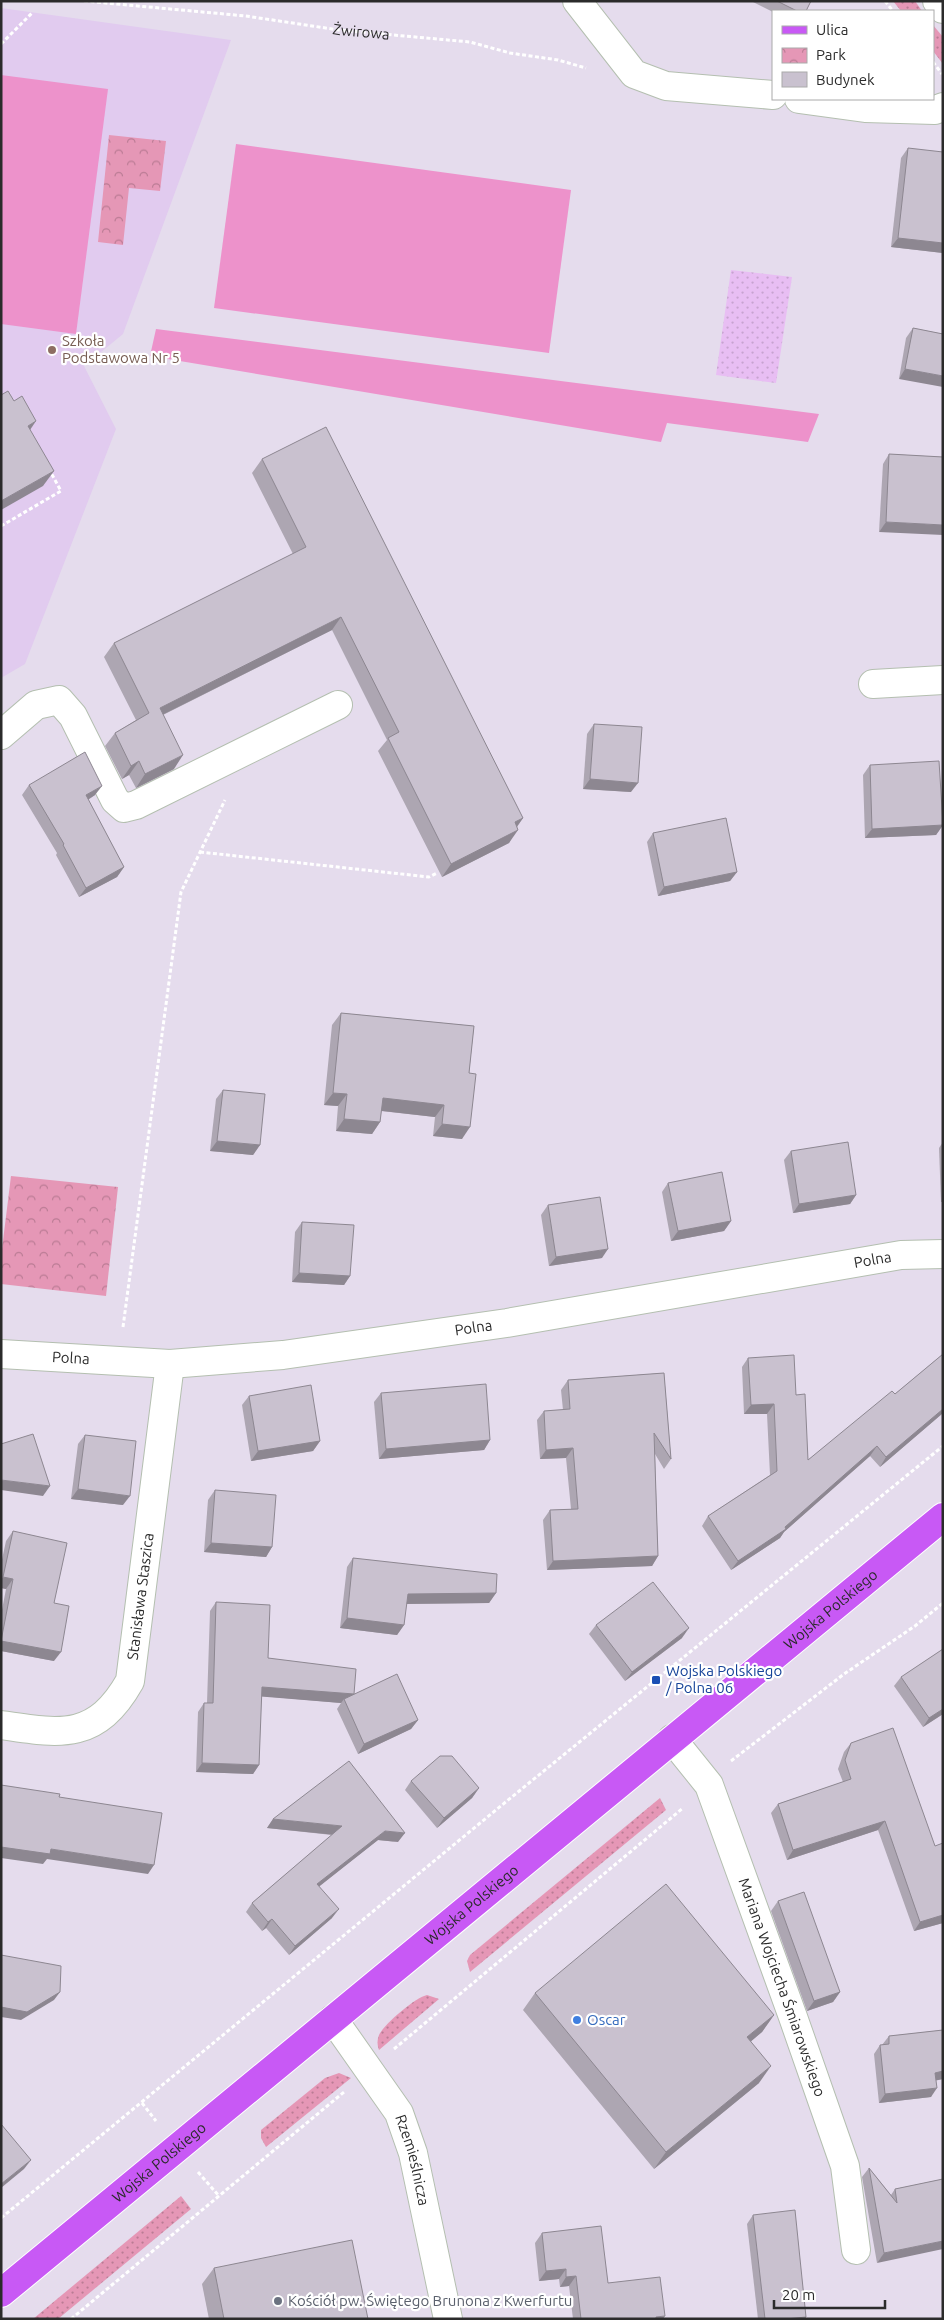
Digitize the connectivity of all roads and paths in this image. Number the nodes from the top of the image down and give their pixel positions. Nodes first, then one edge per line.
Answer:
1 (84, 1) edge
2 (577, 1) edge
3 (937, 1) edge
4 (943, 9) edge
5 (33, 12) dead end
6 (1, 44) edge
7 (934, 63) edge
8 (634, 74) junction
9 (943, 75) edge
10 (772, 95) edge
11 (806, 100) edge
12 (943, 107) edge
13 (46, 466) edge
14 (1, 526) edge
15 (943, 680) edge
16 (873, 684) dead end
17 (338, 705) dead end
18 (1, 735) edge
19 (249, 749) junction
20 (200, 852) junction
21 (437, 873) dead end
22 (943, 1254) edge
23 (122, 1337) dead end
24 (1, 1354) edge
25 (170, 1364) junction
26 (943, 1446) edge
27 (943, 1517) edge
28 (943, 1603) edge
29 (1, 1725) edge
30 (672, 1739) junction
31 (706, 1780) junction
32 (333, 2019) junction
33 (1, 2218) edge
34 (856, 2250) dead end
35 (1, 2293) edge
36 (448, 2319) edge

1 - 8 path, Żwirowa
2 - 8 street
3 - 4 street
5 - 6 path
7 - 9 path
8 - 10 street
11 - 12 street
13 - 14 path
15 - 16 street
17 - 19 street
18 - 19 street
19 - 20 path
20 - 21 path
20 - 23 path
22 - 25 street, Polna
24 - 25 street, Polna
25 - 29 street, Stanisława Staszica
26 - 33 path
27 - 30 main road, Wojska Polskiego
28 - 31 path
30 - 31 street, Mariana Wojciecha Śmiarowskiego
30 - 32 main road, Wojska Polskiego
31 - 34 street, Mariana Wojciecha Śmiarowskiego
32 - 35 main road, Wojska Polskiego
32 - 36 street, Rzemieślnicza

